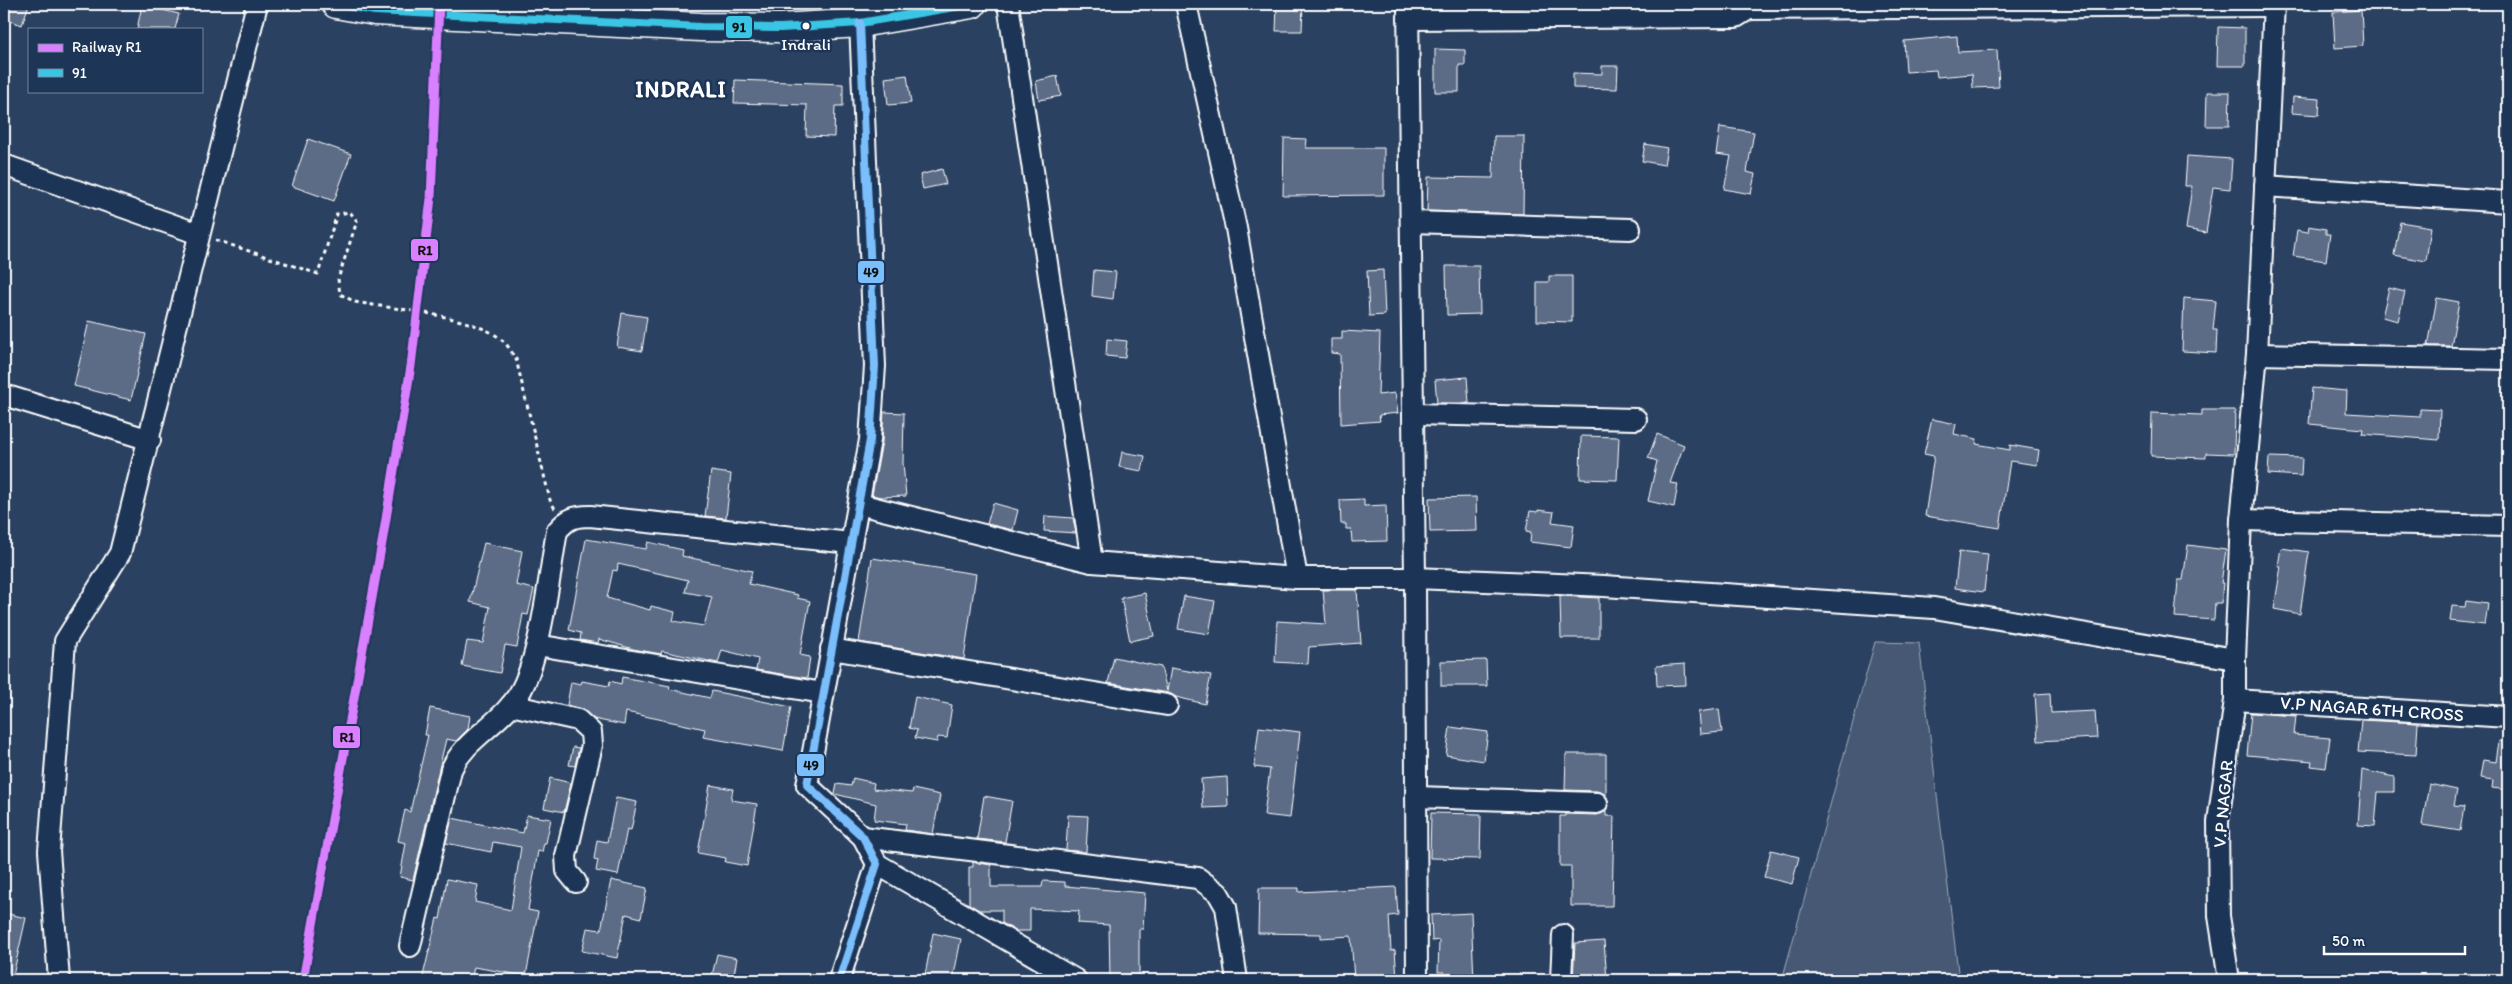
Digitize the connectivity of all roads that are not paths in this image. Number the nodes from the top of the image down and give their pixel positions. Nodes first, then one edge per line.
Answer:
1 (256, 4) edge
2 (336, 4) edge
3 (972, 4) edge
4 (1008, 4) edge
5 (1186, 4) edge
6 (2274, 5) edge
7 (1750, 6) edge
8 (365, 7) edge
9 (527, 11) edge
10 (1408, 12) edge
11 (860, 23) junction
12 (4, 165) edge
13 (2265, 186) junction
14 (2508, 202) edge
15 (1411, 222) junction
16 (1630, 230) dead end
17 (198, 234) junction
18 (2257, 354) junction
19 (2508, 359) edge
20 (4, 395) edge
21 (1413, 414) junction
22 (1636, 419) dead end
23 (150, 440) junction
24 (859, 504) junction
25 (2241, 520) junction
26 (2508, 526) edge
27 (851, 543) junction
28 (1092, 562) junction
29 (1297, 578) junction
30 (1415, 578) junction
31 (536, 645) junction
32 (831, 649) junction
33 (2234, 658) junction
34 (823, 692) junction
35 (2235, 700) junction
36 (511, 705) junction
37 (1166, 705) dead end
38 (2508, 718) edge
39 (1416, 797) junction
40 (1597, 803) dead end
41 (863, 837) junction
42 (877, 864) junction
43 (576, 882) dead end
44 (1563, 934) dead end
45 (410, 946) dead end
46 (59, 980) edge
47 (838, 980) edge
48 (1076, 980) edge
49 (1237, 980) edge
50 (1418, 980) edge
51 (1561, 980) edge
52 (2229, 980) edge

1 - 17 street
2 - 8 highway
3 - 11 highway
4 - 28 street
5 - 29 street
6 - 7 street
6 - 13 street, V.P NAGAR
7 - 10 street
8 - 9 highway
9 - 11 highway
10 - 15 street
11 - 24 street
12 - 17 street
13 - 14 street
13 - 18 street, V.P NAGAR
15 - 16 street
15 - 21 street
17 - 23 street
18 - 19 street
18 - 25 street, V.P NAGAR
20 - 23 street
21 - 22 street
21 - 30 street
23 - 46 street
24 - 27 street
24 - 28 street
25 - 26 street
25 - 33 street, V.P NAGAR
27 - 31 street
27 - 32 street
28 - 29 street
29 - 30 street
30 - 33 street
30 - 39 street
31 - 34 street
31 - 36 street
32 - 34 street
32 - 37 street
33 - 35 street, V.P NAGAR
34 - 41 street
35 - 38 street, V.P NAGAR 6TH CROSS
35 - 52 street, V.P NAGAR
36 - 43 street
36 - 45 street
39 - 40 street
39 - 50 street
41 - 42 street
41 - 49 street
42 - 47 street
42 - 48 street
44 - 51 street

